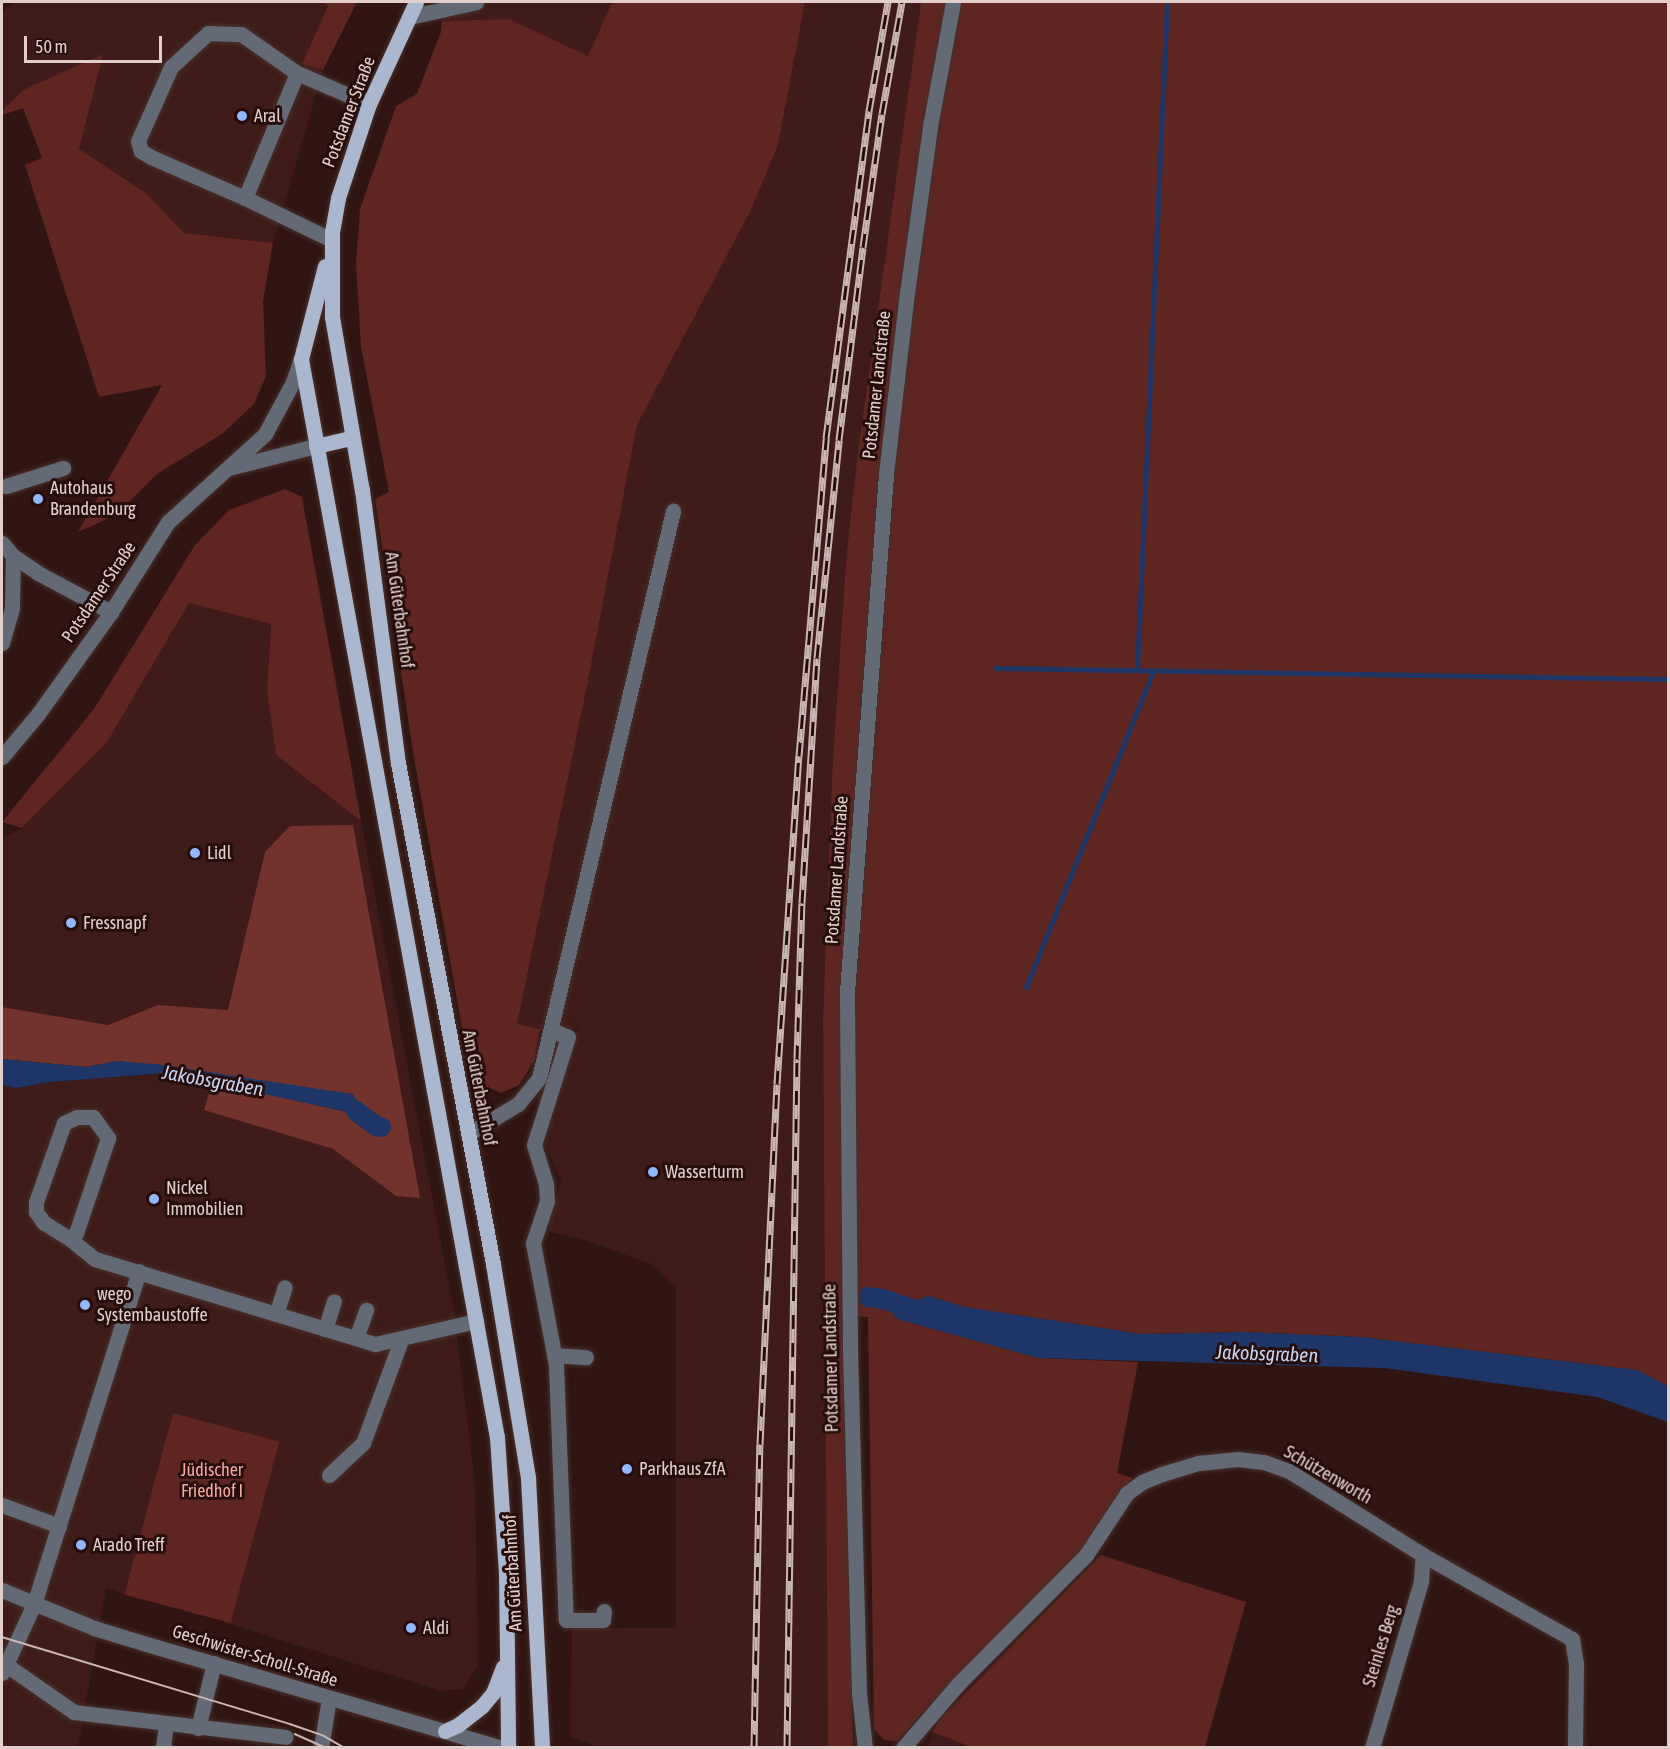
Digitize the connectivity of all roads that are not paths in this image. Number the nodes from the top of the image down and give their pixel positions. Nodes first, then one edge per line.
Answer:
1 (416, 2) edge
2 (476, 2) edge
3 (954, 2) edge
4 (409, 17) junction
5 (297, 73) junction
6 (369, 104) junction
7 (244, 198) junction
8 (332, 240) junction
9 (301, 359) junction
10 (351, 438) junction
11 (316, 446) junction
12 (63, 468) dead end
13 (223, 470) junction
14 (3, 482) edge
15 (673, 511) dead end
16 (2, 543) edge
17 (12, 556) junction
18 (111, 612) junction
19 (2, 643) edge
20 (2, 757) edge
21 (551, 1030) junction
22 (468, 1134) junction
23 (442, 1138) junction
24 (70, 1239) junction
25 (139, 1271) junction
26 (285, 1287) dead end
27 (334, 1300) dead end
28 (366, 1310) dead end
29 (276, 1314) junction
30 (476, 1321) junction
31 (325, 1329) junction
32 (356, 1338) junction
33 (401, 1340) junction
34 (554, 1355) junction
35 (586, 1357) dead end
36 (329, 1475) dead end
37 (2, 1505) edge
38 (59, 1526) junction
39 (1423, 1555) junction
40 (2, 1590) edge
41 (34, 1604) junction
42 (604, 1611) dead end
43 (507, 1644) junction
44 (214, 1663) junction
45 (3, 1667) edge
46 (329, 1698) junction
47 (166, 1723) junction
48 (198, 1728) junction
49 (445, 1731) junction
50 (286, 1737) dead end
51 (163, 1748) edge
52 (321, 1748) edge
53 (502, 1748) edge
54 (508, 1748) edge
55 (542, 1748) edge
56 (865, 1748) edge
57 (903, 1748) edge
58 (1372, 1748) edge
59 (1575, 1748) edge

1 - 4 main road, Potsdamer Straße
2 - 4 street
3 - 56 street, Potsdamer Landstraße
4 - 6 main road, Potsdamer Straße
5 - 6 street
5 - 7 street
5 - 7 street
6 - 8 main road, Potsdamer Straße
7 - 8 street
8 - 9 main road, Potsdamer Straße
8 - 10 main road, Potsdamer Straße
9 - 11 main road, Potsdamer Straße
9 - 13 street
10 - 11 main road
10 - 22 main road, Am Güterbahnhof
11 - 13 street, Potsdamer Straße
11 - 23 main road, Am Güterbahnhof
12 - 14 street
13 - 18 street, Potsdamer Straße
15 - 21 street
16 - 17 street
17 - 18 street
17 - 19 street
18 - 20 street, Potsdamer Straße
21 - 22 street
21 - 34 street
22 - 23 main road
22 - 55 main road, Am Güterbahnhof
23 - 30 main road, Am Güterbahnhof
24 - 24 street
24 - 25 street
25 - 29 street
25 - 38 street
26 - 29 street
27 - 31 street
28 - 32 street
29 - 31 street
30 - 33 street
30 - 43 main road, Am Güterbahnhof
31 - 32 street
32 - 33 street
33 - 36 street
34 - 35 street
34 - 42 street
37 - 38 street
38 - 41 street
39 - 57 street, Schützenworth
39 - 58 street, Steinles Berg
39 - 59 street, Schützenworth
40 - 41 street, Geschwister-Scholl-Straße
41 - 44 street, Geschwister-Scholl-Straße
41 - 45 street
43 - 49 main road
43 - 54 main road, Am Güterbahnhof
44 - 46 street, Geschwister-Scholl-Straße
44 - 48 street
45 - 47 street
46 - 49 street, Geschwister-Scholl-Straße
46 - 52 street
47 - 48 street
47 - 51 street
48 - 50 street
49 - 53 street, Geschwister-Scholl-Straße

